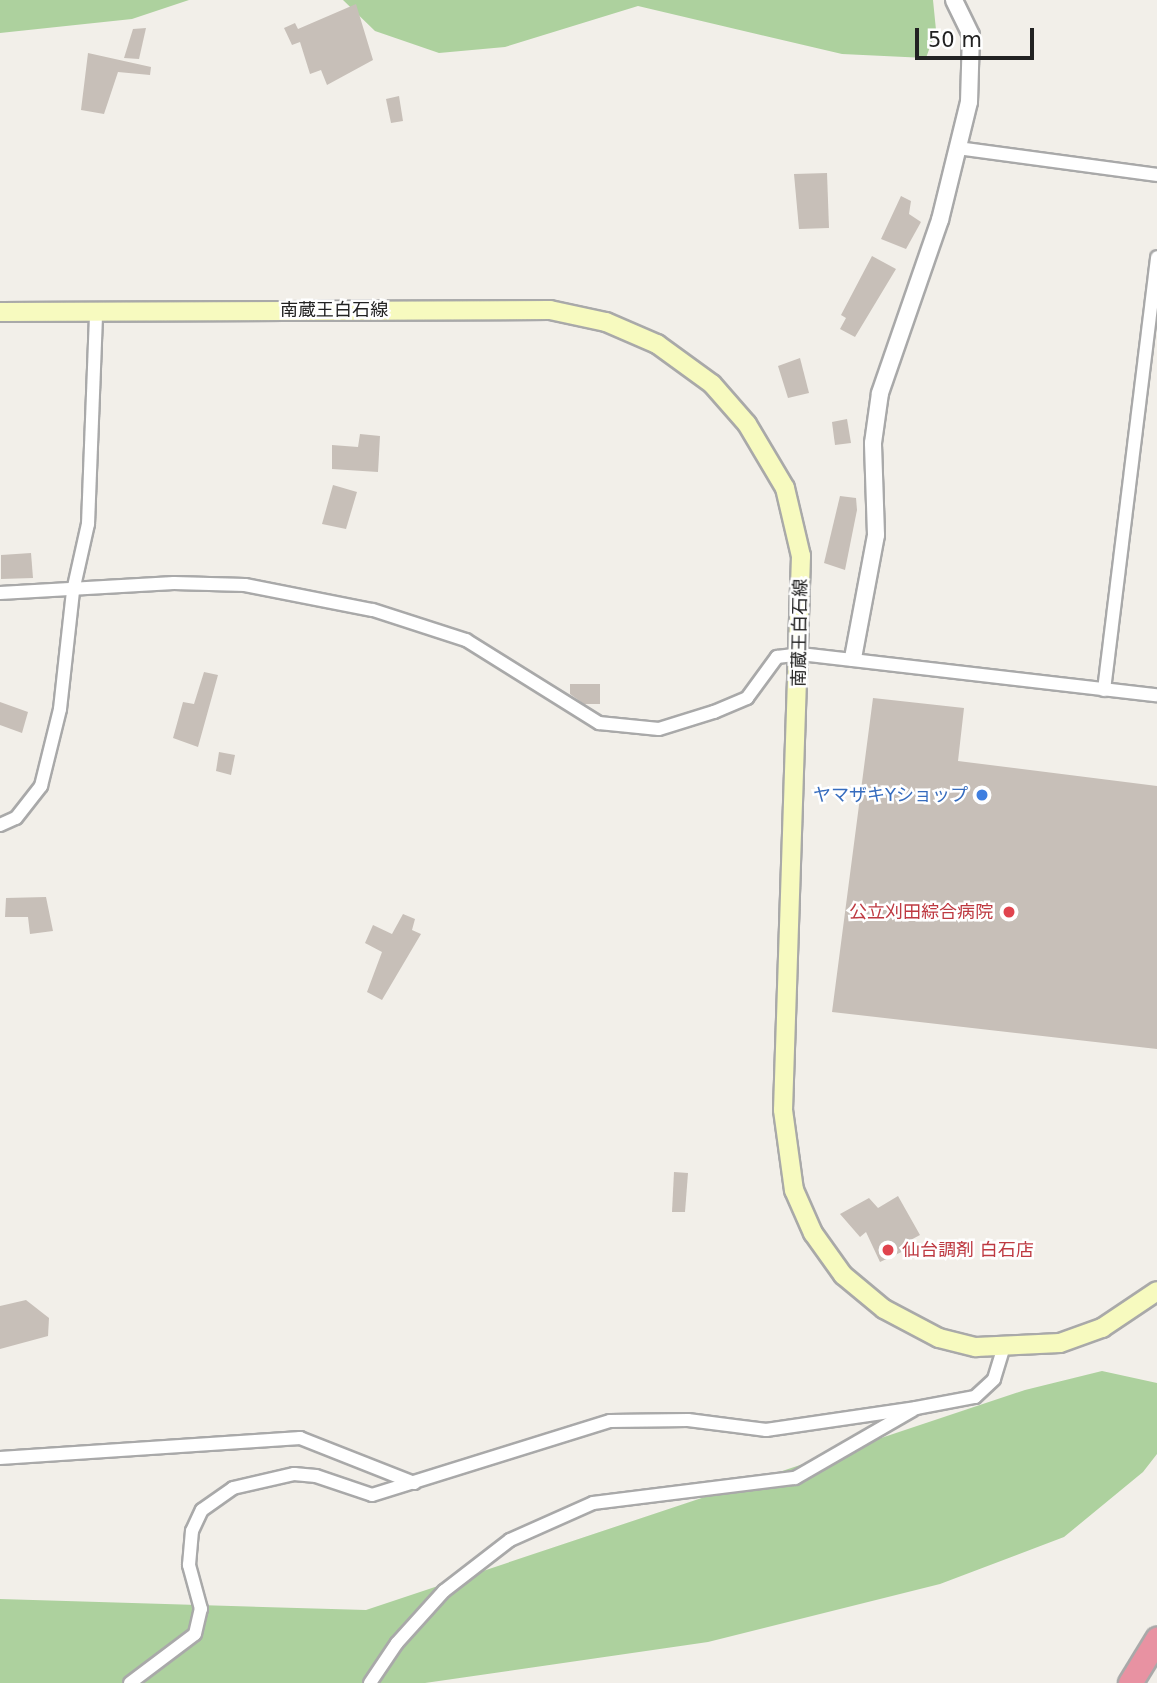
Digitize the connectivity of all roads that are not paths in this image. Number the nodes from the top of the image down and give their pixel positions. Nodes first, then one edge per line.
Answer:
1 (954, 0) edge
2 (958, 148) junction
3 (1157, 175) edge
4 (1157, 257) edge
5 (96, 311) junction
6 (0, 312) edge
7 (73, 590) junction
8 (0, 593) edge
9 (800, 654) junction
10 (853, 658) junction
11 (1104, 690) junction
12 (1157, 695) edge
13 (0, 825) edge
14 (1157, 1291) edge
15 (1003, 1349) junction
16 (916, 1408) junction
17 (0, 1458) edge
18 (414, 1483) junction
19 (1157, 1639) edge
20 (130, 1683) edge
21 (370, 1683) edge
22 (1130, 1683) edge

1 - 2 street
2 - 3 street
2 - 10 street
4 - 11 street
5 - 6 main road, 南蔵王白石線
5 - 7 street
5 - 9 main road, 南蔵王白石線
7 - 8 street
7 - 9 street
7 - 13 street
9 - 10 street
9 - 15 main road, 南蔵王白石線
10 - 11 street
11 - 12 street
14 - 15 main road, 南蔵王白石線
15 - 16 street
16 - 18 street
16 - 21 street
17 - 18 street
18 - 20 street
19 - 22 highway

